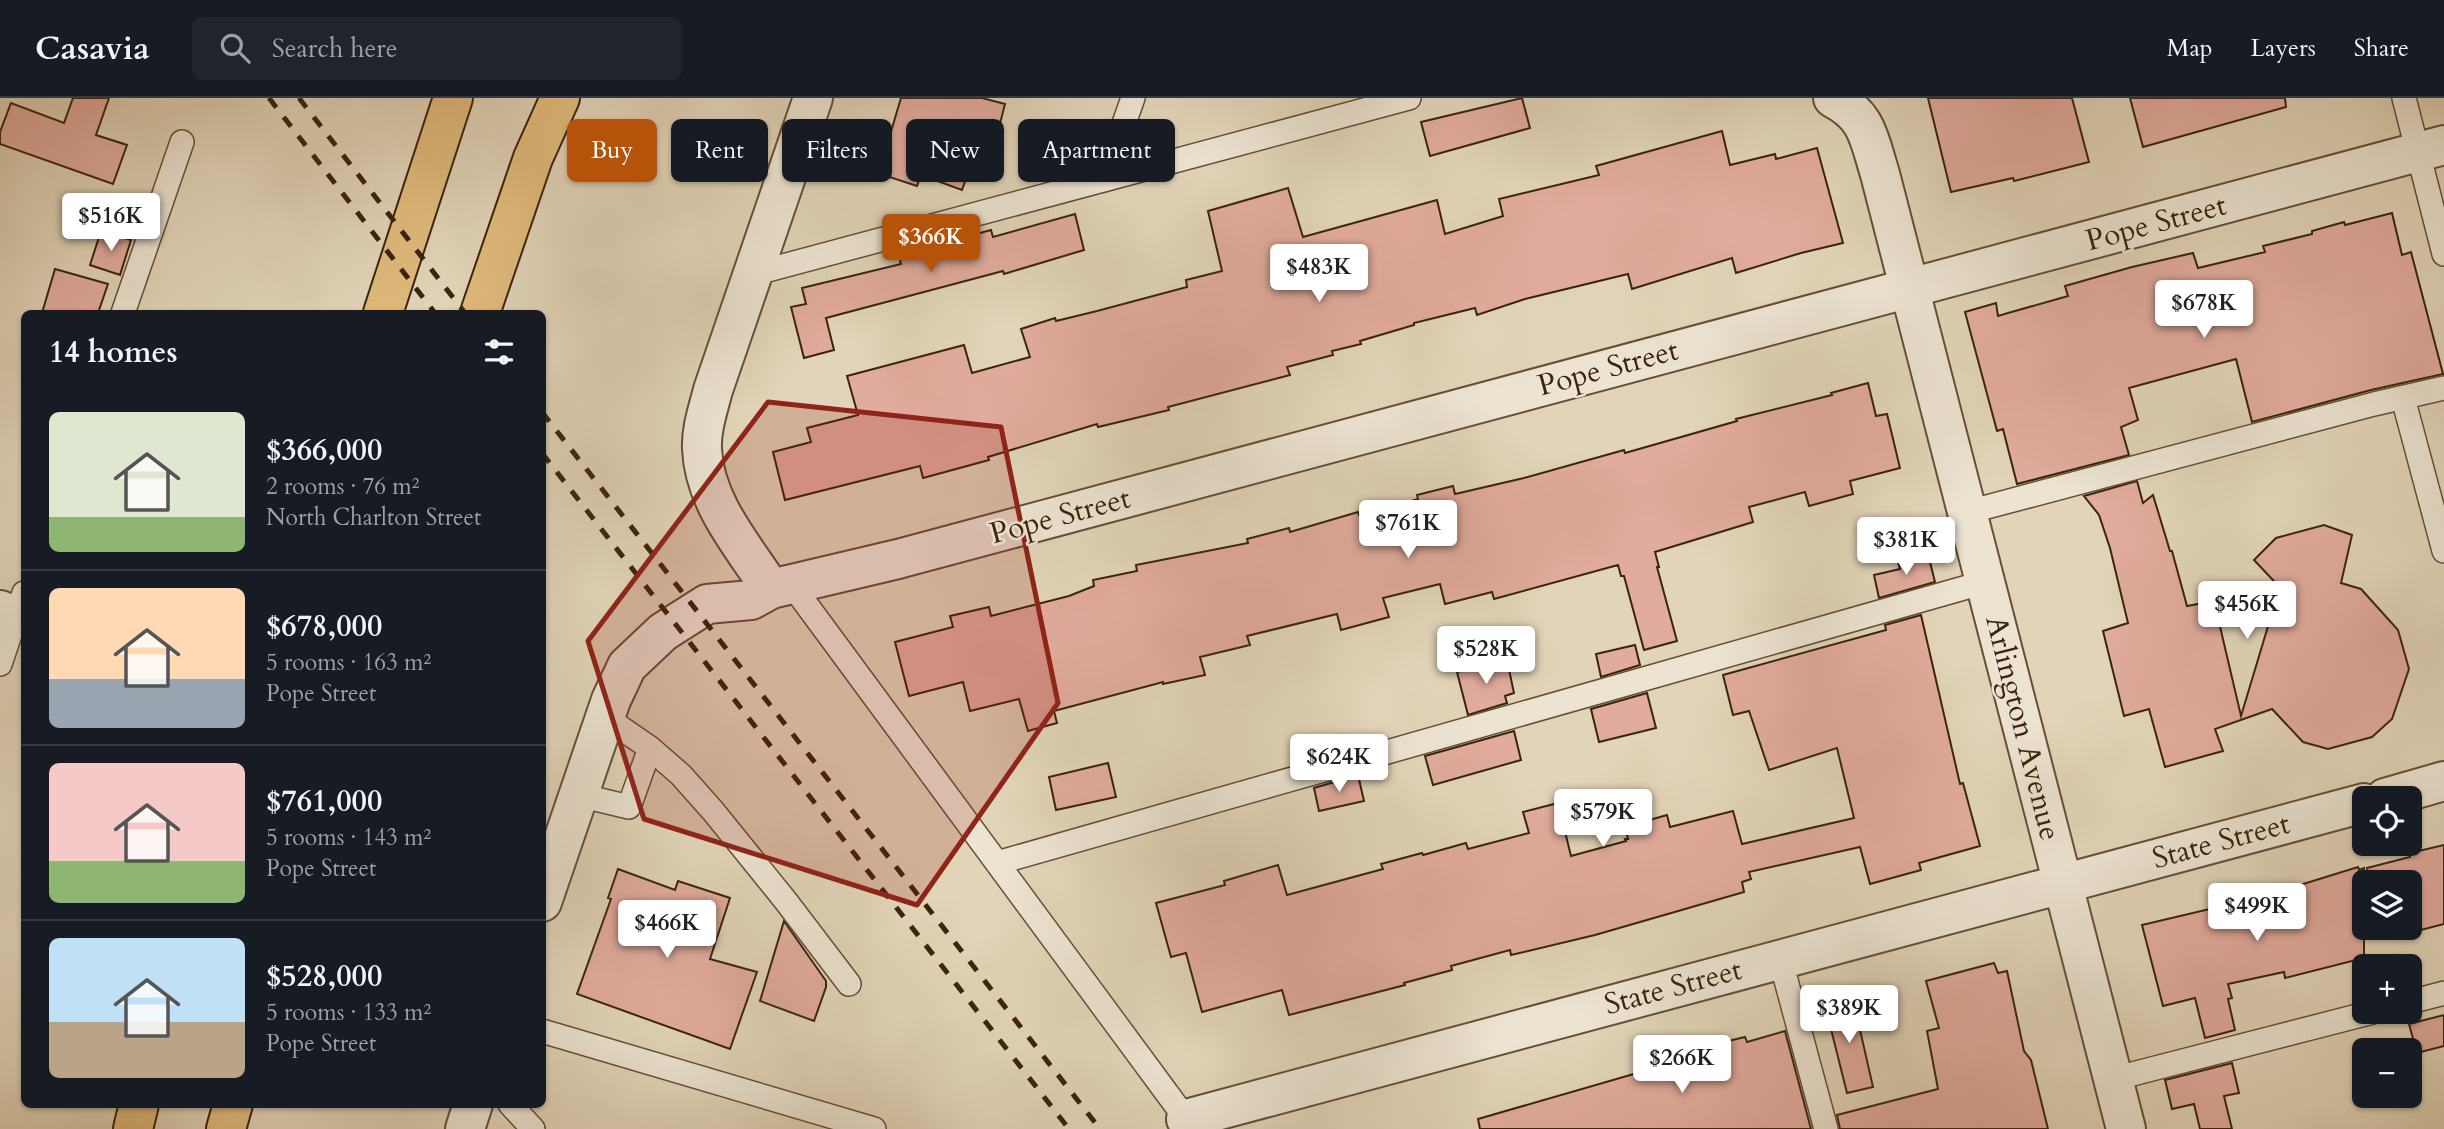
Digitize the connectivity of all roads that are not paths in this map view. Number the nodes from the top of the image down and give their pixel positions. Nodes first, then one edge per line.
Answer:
1 (453, 98) edge
2 (560, 98) edge
3 (813, 98) edge
4 (1133, 98) edge
5 (1409, 98) edge
6 (1833, 98) edge
7 (2404, 98) edge
8 (1126, 119) edge
9 (182, 142) dead end
10 (2431, 148) edge
11 (1175, 161) edge
12 (1097, 182) edge
13 (2444, 254) edge
14 (753, 274) junction
15 (1910, 289) junction
16 (124, 310) edge
17 (384, 310) edge
18 (481, 310) edge
19 (2444, 388) edge
20 (2403, 398) junction
21 (1968, 512) junction
22 (2444, 551) edge
23 (1985, 582) junction
24 (782, 587) junction
25 (16, 609) edge
26 (0, 664) edge
27 (605, 717) junction
28 (650, 748) junction
29 (2444, 781) edge
30 (2422, 787) edge
31 (579, 795) junction
32 (2352, 806) edge
33 (997, 863) junction
34 (2063, 883) junction
35 (546, 890) edge
36 (1780, 958) junction
37 (849, 984) dead end
38 (2444, 993) edge
39 (2422, 999) edge
40 (2352, 1017) edge
41 (546, 1032) edge
42 (2113, 1079) junction
43 (138, 1108) edge
44 (232, 1108) edge
45 (472, 1108) edge
46 (514, 1108) edge
47 (1204, 1120) edge
48 (133, 1129) edge
49 (226, 1129) edge
50 (465, 1129) edge
51 (533, 1129) edge
52 (874, 1129) edge
53 (1826, 1129) edge
54 (2126, 1129) edge

1 - 17 highway
2 - 18 highway
3 - 14 street
4 - 8 lane
5 - 11 lane
6 - 15 street, Arlington Avenue
7 - 10 lane
9 - 16 lane
10 - 13 lane
10 - 15 street, Pope Street
12 - 14 lane
14 - 24 street
15 - 21 street, Arlington Avenue
15 - 24 street, Pope Street
19 - 20 lane
20 - 21 lane
20 - 22 lane
21 - 23 street, Arlington Avenue
23 - 33 lane
23 - 34 street, Arlington Avenue
24 - 27 street, Pope Street
24 - 33 lane
25 - 26 lane
27 - 28 lane
27 - 31 street, Pope Street
28 - 31 lane
28 - 37 lane
29 - 30 street
31 - 35 street, Pope Street
32 - 34 street, State Street
33 - 47 lane
34 - 36 street, State Street
34 - 42 street, Arlington Avenue
36 - 47 street, State Street
36 - 53 lane
38 - 39 lane
40 - 42 lane
41 - 52 lane
42 - 54 street, Arlington Avenue
43 - 48 highway
44 - 49 highway
45 - 50 street
46 - 51 lane

